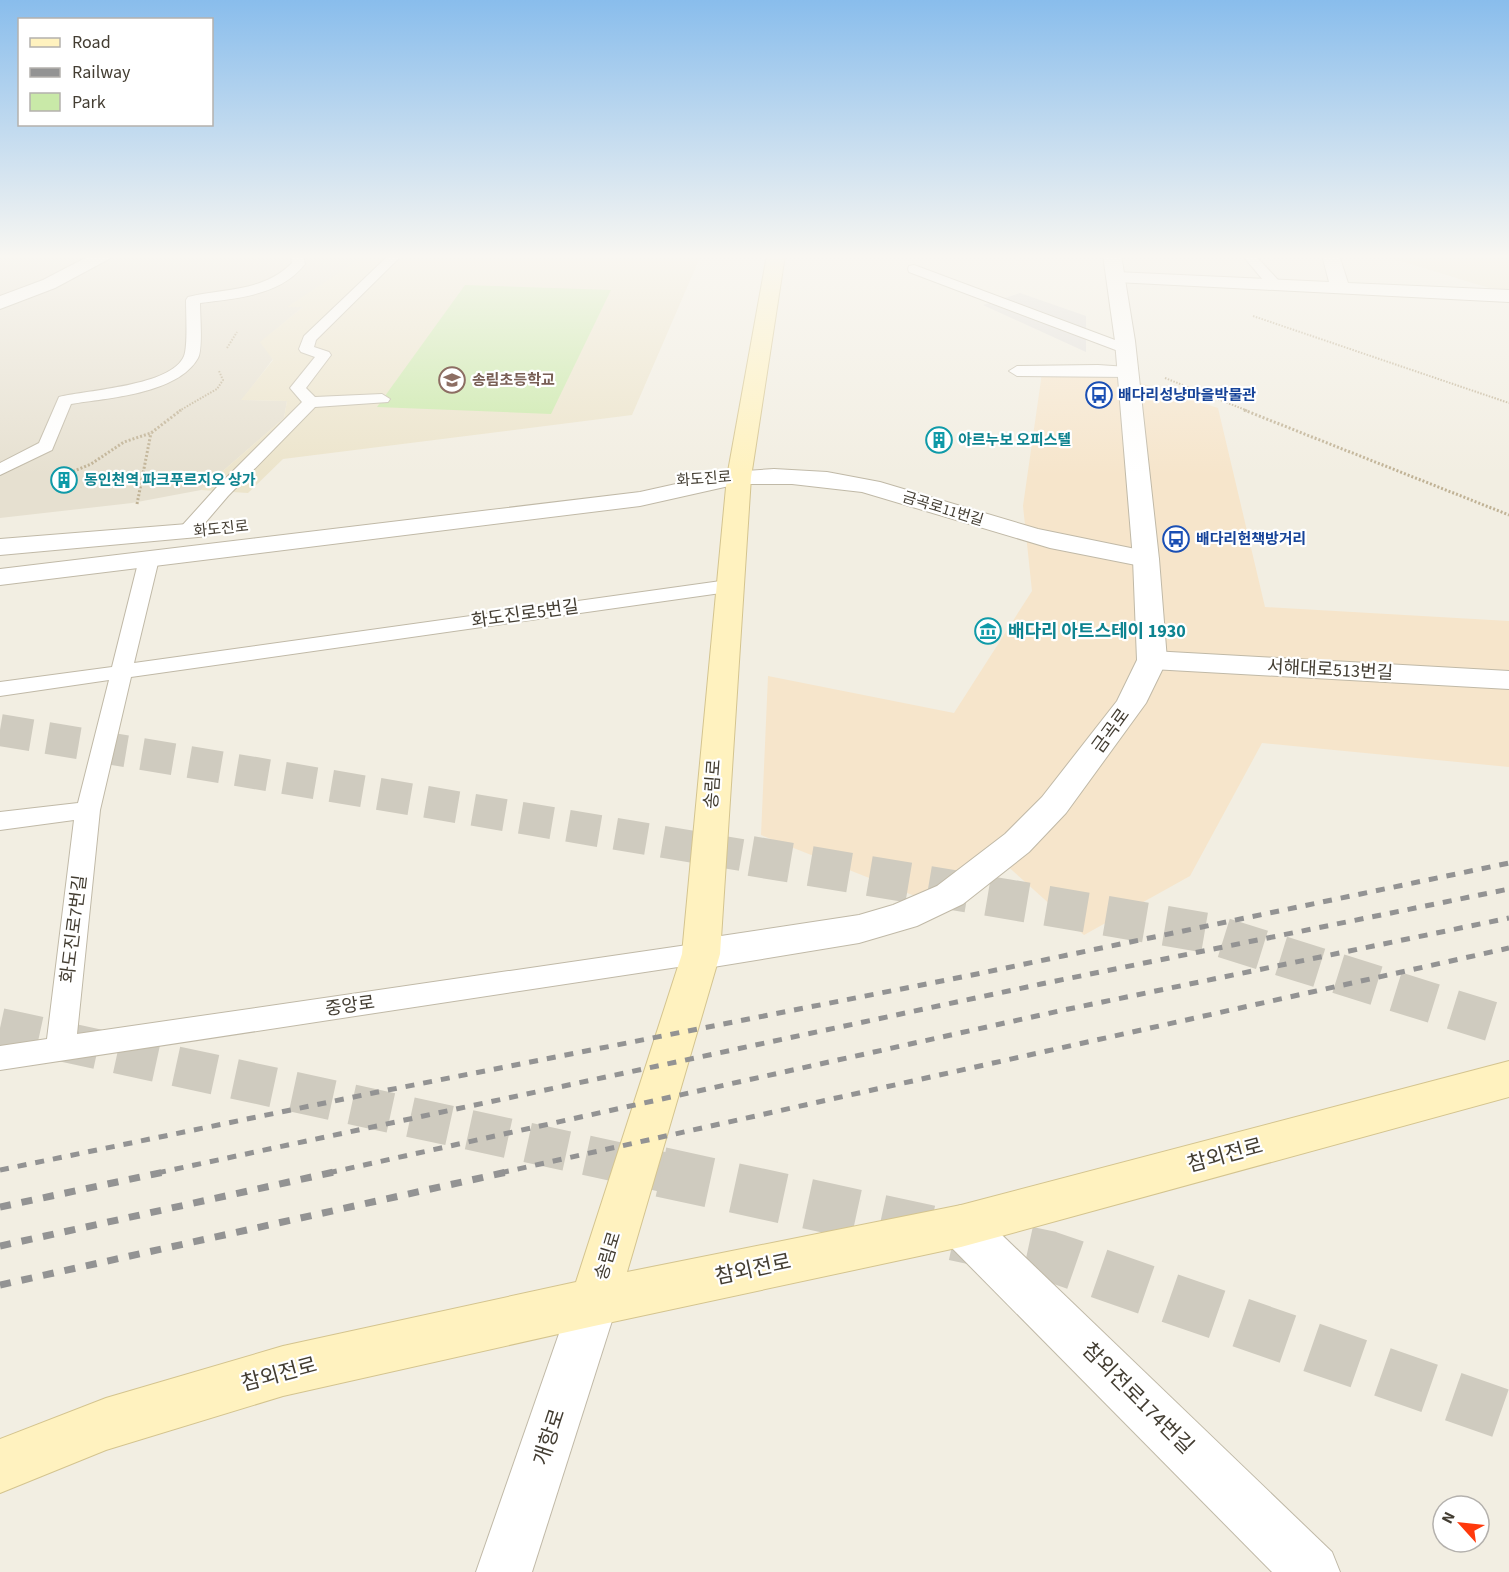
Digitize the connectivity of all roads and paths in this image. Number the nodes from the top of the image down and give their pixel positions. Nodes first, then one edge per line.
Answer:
1 (192, 328) edge
2 (320, 328) edge
3 (763, 328) edge
4 (1051, 328) edge
5 (1123, 328) edge
6 (1288, 328) edge
7 (1127, 361) junction
8 (1017, 371) dead end
9 (1162, 377) dead end
10 (382, 399) dead end
11 (311, 402) junction
12 (1509, 403) edge
13 (0, 470) edge
14 (738, 477) junction
15 (52, 479) dead end
16 (138, 493) dead end
17 (1509, 515) edge
18 (186, 532) junction
19 (0, 547) edge
20 (148, 559) junction
21 (1146, 559) junction
22 (0, 577) edge
23 (728, 586) junction
24 (1152, 660) junction
25 (123, 670) junction
26 (1509, 680) edge
27 (0, 689) edge
28 (88, 810) junction
29 (0, 821) edge
30 (701, 954) junction
31 (61, 1048) junction
32 (0, 1058) edge
33 (1509, 1079) edge
34 (962, 1226) junction
35 (594, 1302) junction
36 (0, 1466) edge
37 (504, 1572) edge
38 (1312, 1572) edge

1 - 13 lane
2 - 11 lane
3 - 14 main road, 송림로
4 - 7 lane
5 - 7 street, 금곡로
6 - 12 path
7 - 8 lane
7 - 21 street, 금곡로
9 - 17 path
10 - 11 lane
11 - 18 lane
14 - 18 street, 화도진로
14 - 20 street, 화도진로
14 - 21 street, 금곡로11번길
14 - 23 main road, 송림로
15 - 16 path
18 - 19 street, 화도진로
20 - 22 street, 화도진로
20 - 25 lane, 화도진로7번길
21 - 24 street, 금곡로
23 - 25 lane, 화도진로5번길
23 - 30 main road, 송림로
24 - 26 street, 서해대로513번길
24 - 30 street, 금곡로
25 - 27 lane
25 - 28 lane, 화도진로7번길
28 - 29 lane
28 - 31 lane, 화도진로7번길
30 - 31 lane, 중앙로
30 - 35 main road, 송림로
31 - 32 lane, 중앙로
33 - 34 main road, 참외전로
34 - 35 main road, 참외전로
34 - 38 street, 참외전로174번길
35 - 36 main road, 참외전로
35 - 37 street, 개항로

